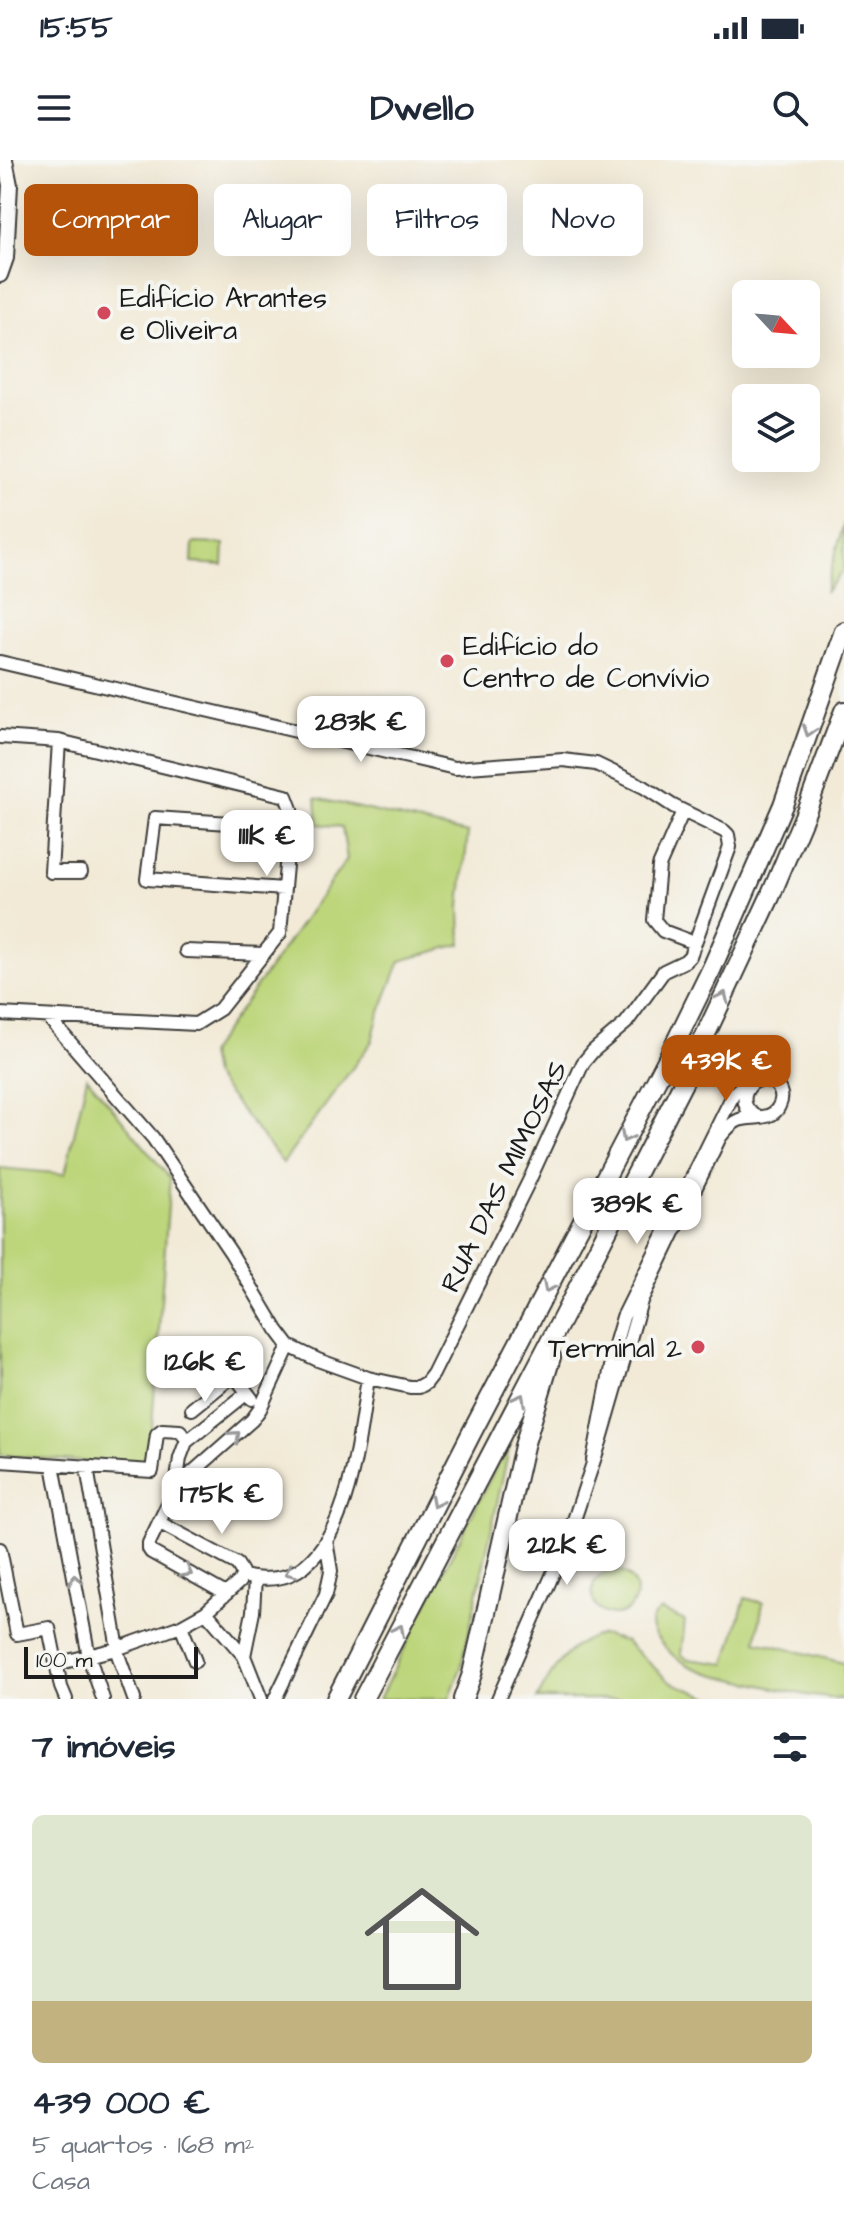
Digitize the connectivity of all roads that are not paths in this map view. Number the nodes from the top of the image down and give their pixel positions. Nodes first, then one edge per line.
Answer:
1 (3, 165) edge
2 (0, 275) edge
3 (844, 631) edge
4 (0, 662) edge
5 (844, 711) edge
6 (0, 737) edge
7 (59, 741) junction
8 (683, 811) junction
9 (289, 827) junction
10 (81, 872) dead end
11 (284, 889) junction
12 (695, 943) junction
13 (186, 951) dead end
14 (263, 954) junction
15 (0, 1014) edge
16 (48, 1017) junction
17 (754, 1082) junction
18 (759, 1117) junction
19 (563, 1317) junction
20 (289, 1346) junction
21 (225, 1363) dead end
22 (234, 1375) junction
23 (368, 1378) junction
24 (247, 1393) junction
25 (192, 1409) dead end
26 (260, 1409) junction
27 (186, 1442) junction
28 (593, 1460) junction
29 (0, 1461) edge
30 (53, 1465) junction
31 (87, 1468) junction
32 (176, 1487) junction
33 (160, 1523) junction
34 (326, 1540) junction
35 (1, 1558) edge
36 (248, 1577) junction
37 (226, 1594) junction
38 (206, 1612) junction
39 (181, 1626) junction
40 (117, 1649) junction
41 (244, 1656) junction
42 (89, 1657) junction
43 (195, 1661) dead end
44 (56, 1664) junction
45 (349, 1670) junction
46 (66, 1699) edge
47 (103, 1699) edge
48 (134, 1699) edge
49 (261, 1699) edge
50 (275, 1699) edge
51 (328, 1699) edge
52 (336, 1699) edge
53 (363, 1699) edge
54 (463, 1699) edge
55 (498, 1699) edge

1 - 2 main road
3 -> 45 highway
4 - 8 street
19 -> 5 highway
6 - 7 street
7 - 9 street
7 - 10 street
8 - 12 street
8 - 12 street, RUA DAS MIMOSAS
9 - 11 street
9 - 11 street
11 - 14 street
12 - 23 street, RUA DAS MIMOSAS
13 - 14 street
14 - 16 street
15 - 16 street
16 - 20 street
17 - 18 street
17 - 18 street
17 - 28 street
18 - 28 street
53 -> 19 highway
19 - 54 highway
20 - 23 street
20 - 26 street
21 - 22 street
22 - 24 street
22 - 25 street
23 - 34 street
24 - 26 street
24 - 27 street
32 -> 26 street
27 - 31 street
27 - 32 street
28 - 55 street
29 - 30 street
30 - 31 street
42 -> 30 street
31 - 40 street
32 - 33 street
33 - 36 street
33 -> 37 street
34 -> 36 street
34 - 50 street
35 - 44 street
36 - 37 street
36 - 41 street
37 - 38 street
38 - 39 street
38 - 41 street
39 - 40 street
39 - 43 street
40 - 42 street
40 - 48 street
41 - 49 street
42 - 44 street
42 - 47 street
44 - 46 street
45 - 51 highway
45 - 52 highway

